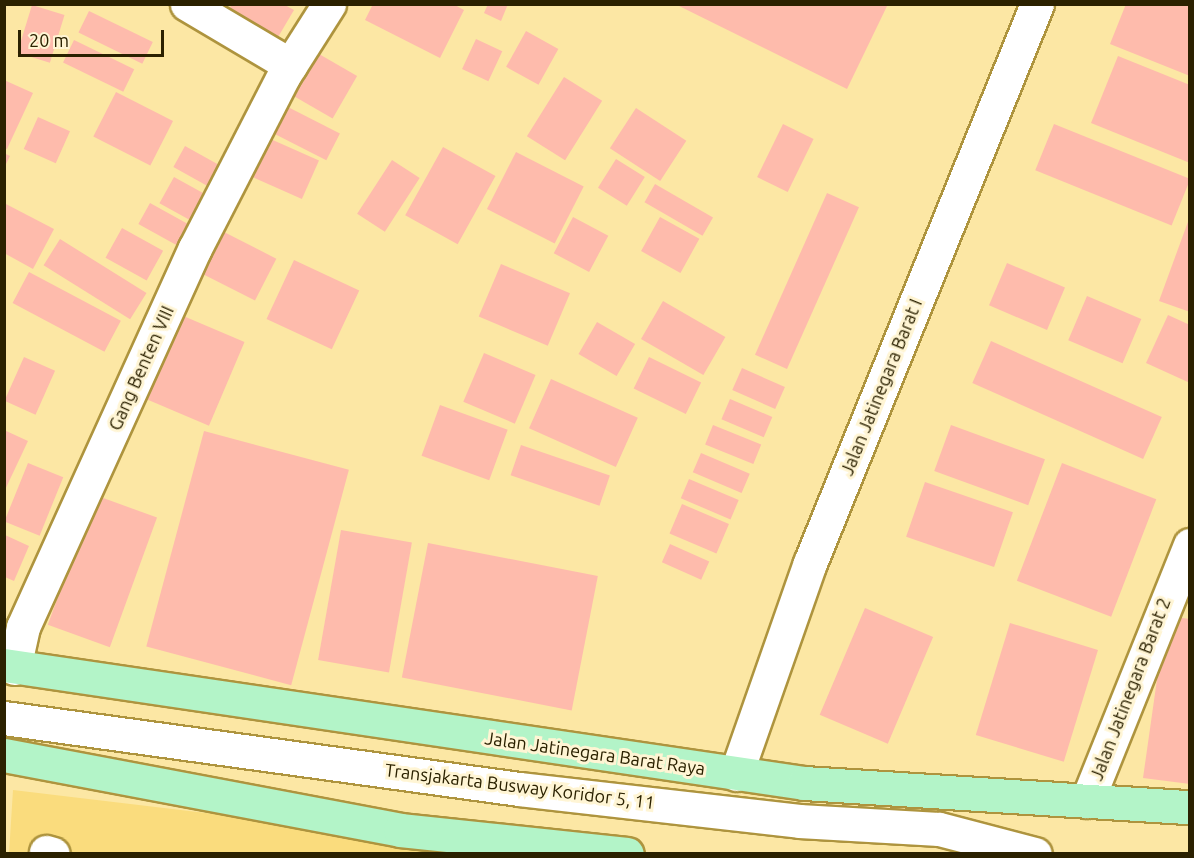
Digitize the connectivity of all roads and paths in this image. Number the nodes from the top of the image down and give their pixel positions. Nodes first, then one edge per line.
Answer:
1 (187, 4) edge
2 (329, 4) edge
3 (1037, 4) edge
4 (287, 70) junction
5 (1190, 546) edge
6 (9, 667) edge
7 (4, 718) edge
8 (4, 755) edge
9 (736, 774) junction
10 (1087, 801) junction
11 (1190, 807) edge
12 (627, 854) edge
13 (1035, 854) edge

1 - 4 street
2 - 4 street, Gang Benten VIII
3 - 9 street, Jalan Jatinegara Barat I
4 - 6 street, Gang Benten VIII
5 - 10 street, Jalan Jatinegara Barat 2
6 - 9 main road, Jalan Jatinegara Barat Raya
7 - 13 street, Transjakarta Busway Koridor 5, 11
8 - 12 main road
9 - 10 main road, Jalan Jatinegara Barat Raya
10 - 11 main road, Jalan Jatinegara Barat Raya

